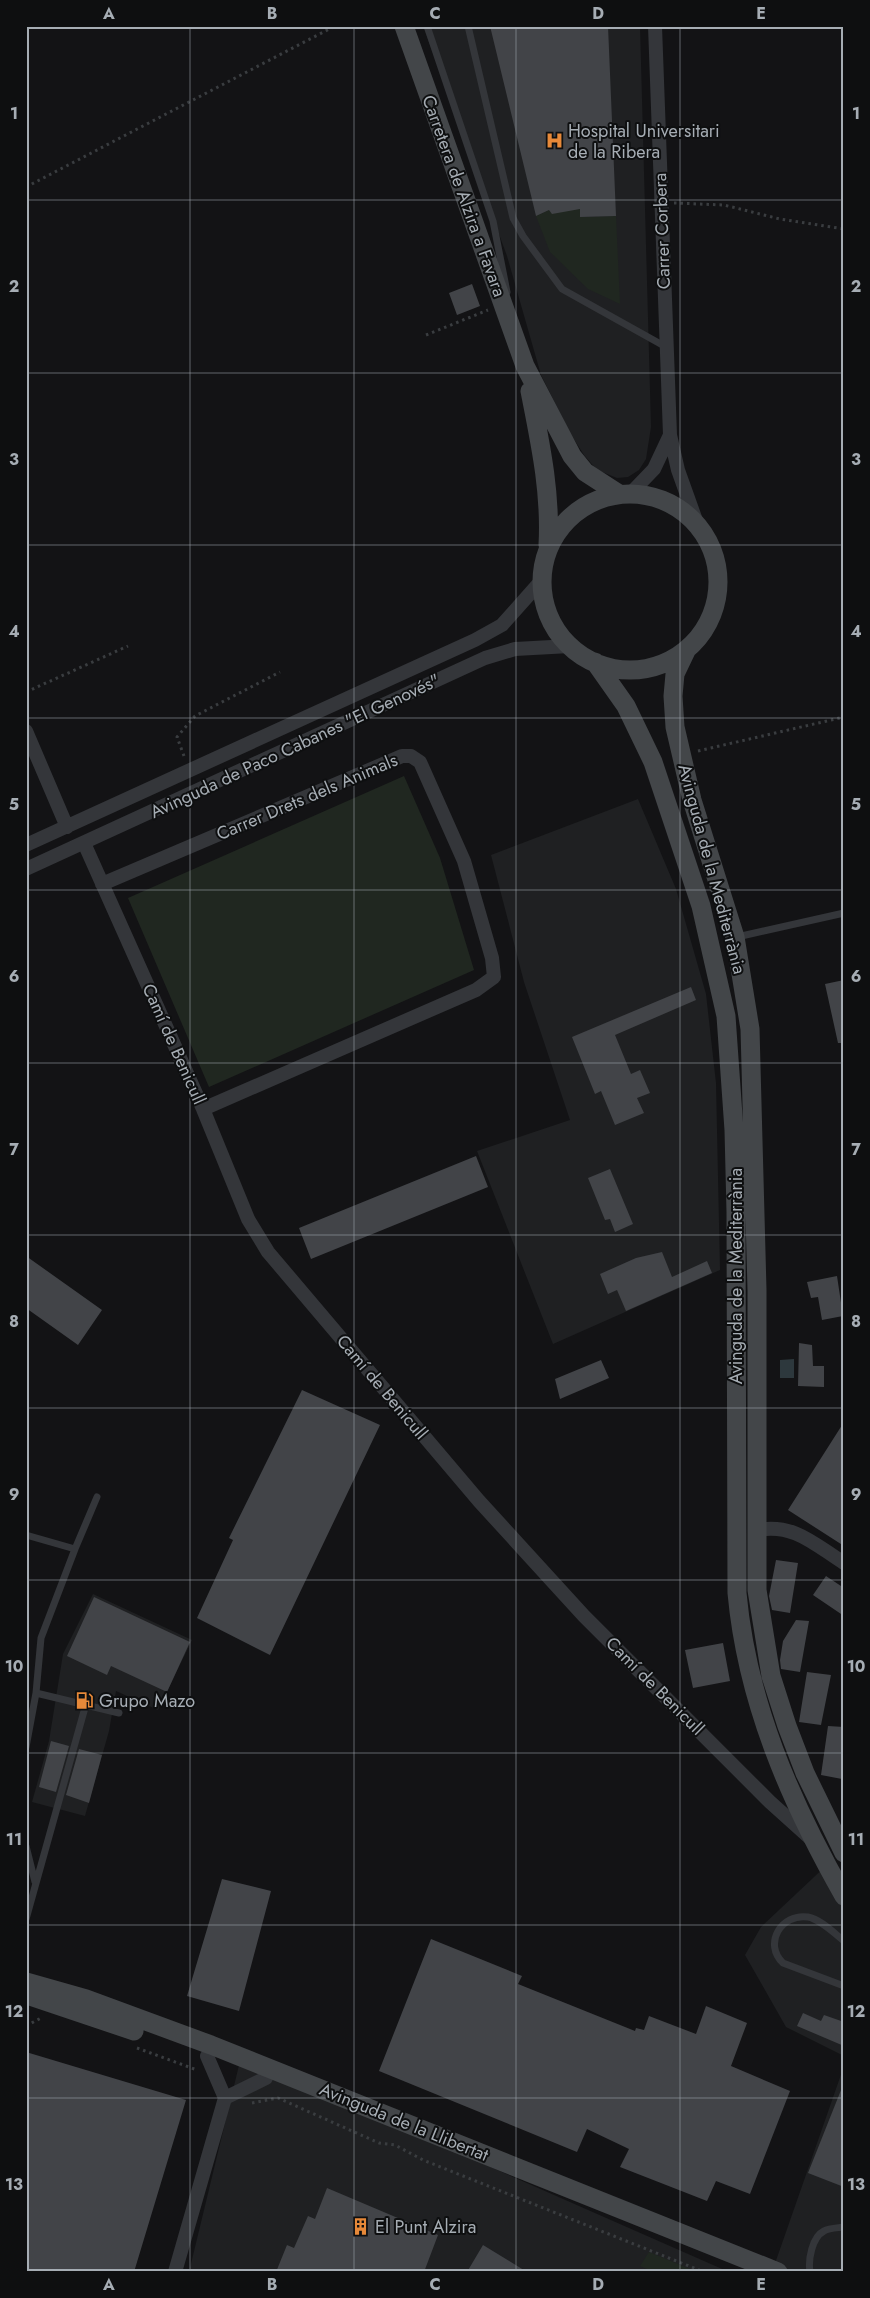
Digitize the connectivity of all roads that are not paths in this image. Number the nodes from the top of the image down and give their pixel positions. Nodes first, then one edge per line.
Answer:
1 (404, 26) edge
2 (427, 26) edge
3 (468, 26) edge
4 (655, 26) edge
5 (666, 347) junction
6 (522, 359) junction
7 (670, 435) junction
8 (624, 494) junction
9 (698, 526) junction
10 (548, 550) junction
11 (542, 580) junction
12 (570, 646) junction
13 (686, 651) junction
14 (595, 662) junction
15 (26, 732) edge
16 (67, 827) junction
17 (84, 842) junction
18 (26, 845) edge
19 (26, 869) edge
20 (102, 884) junction
21 (844, 913) edge
22 (735, 937) junction
23 (203, 1109) junction
24 (97, 1497) dead end
25 (757, 1530) junction
26 (26, 1535) edge
27 (75, 1549) junction
28 (844, 1563) edge
29 (36, 1693) junction
30 (86, 1704) junction
31 (120, 1713) dead end
32 (26, 1748) edge
33 (813, 1840) junction
34 (26, 1846) edge
35 (844, 1853) edge
36 (35, 1882) junction
37 (844, 1896) edge
38 (26, 1919) edge
39 (844, 1941) edge
40 (26, 1982) edge
41 (844, 1986) edge
42 (31, 2000) edge
43 (207, 2056) junction
44 (266, 2078) junction
45 (225, 2098) junction
46 (844, 2227) edge
47 (175, 2272) edge
48 (747, 2272) edge
49 (778, 2272) edge
50 (810, 2272) edge

1 - 6 main road, Carretera de Alzira a Favara
2 - 6 lane
3 - 5 lane
4 - 5 street, Carrer Corbera
5 - 7 street, Carrer Corbera
6 - 8 main road
6 - 10 main road
7 - 8 street, Carrer Corbera
7 - 9 street, Carrer Corbera
8 - 9 main road
8 - 10 main road
9 - 13 main road
10 - 11 main road
11 - 12 main road
11 - 16 street, Avinguda de Paco Cabanes "El Genovés"
12 - 14 main road
12 - 17 street, Avinguda de Paco Cabanes "El Genovés"
13 - 14 main road
13 - 22 main road, Avinguda de la Mediterrània
14 - 33 main road, Avinguda de la Mediterrània
15 - 16 street
16 - 18 street, Avinguda de Paco Cabanes "El Genovés"
17 - 19 street, Avinguda de Paco Cabanes "El Genovés"
17 - 20 street, Camí de Benicull
20 - 23 street, Camí de Benicull
20 - 23 street, Carrer Drets dels Animals
21 - 22 lane
22 - 25 main road, Avinguda de la Mediterrània
23 - 33 street, Camí de Benicull
24 - 27 lane
25 - 28 street
25 - 35 main road, Avinguda de la Mediterrània
26 - 27 lane
27 - 29 lane
29 - 30 lane
29 - 32 lane
30 - 31 lane
30 - 36 lane
33 - 37 main road, Avinguda de la Mediterrània
34 - 36 lane
36 - 38 lane
39 - 41 lane
40 - 49 main road, Avinguda de la Llibertat
42 - 43 main road, Avinguda de la Llibertat
43 - 44 main road, Avinguda de la Llibertat
43 - 45 street
44 - 45 street
44 - 48 main road, Avinguda de la Llibertat
45 - 47 street
46 - 50 lane

